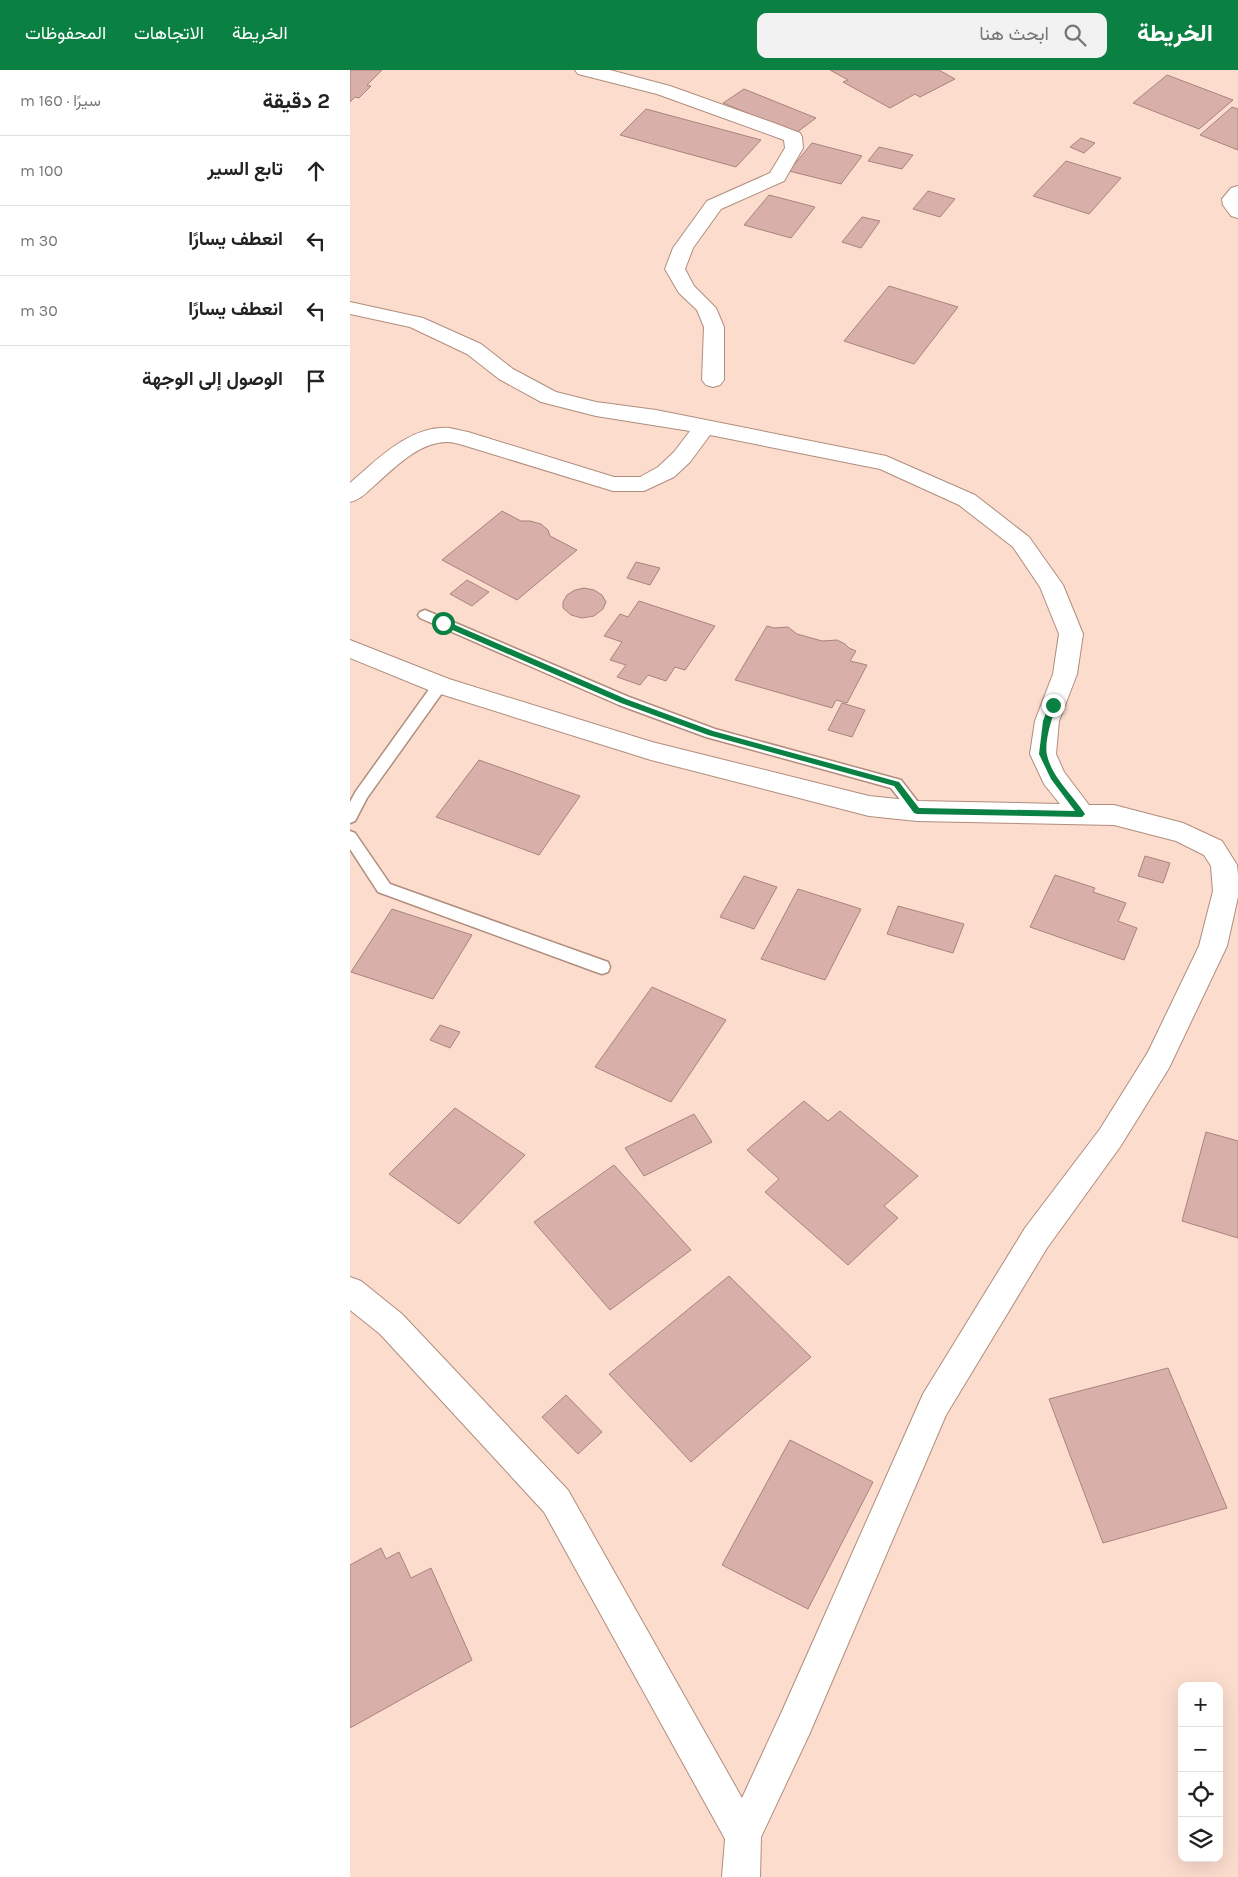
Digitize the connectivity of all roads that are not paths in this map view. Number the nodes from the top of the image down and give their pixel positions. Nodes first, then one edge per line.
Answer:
1 (584, 70) edge
2 (1238, 192) edge
3 (1238, 212) edge
4 (350, 308) edge
5 (714, 380) dead end
6 (704, 427) junction
7 (350, 495) edge
8 (425, 615) dead end
9 (350, 648) edge
10 (440, 685) junction
11 (917, 811) junction
12 (1082, 814) junction
13 (350, 817) edge
14 (350, 837) edge
15 (1231, 863) edge
16 (602, 968) dead end
17 (350, 1290) edge
18 (744, 1836) junction
19 (741, 1877) edge

1 - 5 street
2 - 3 street
4 - 6 street
6 - 7 street
6 - 12 street
8 - 11 lane
9 - 10 street
10 - 11 street
10 - 13 lane
11 - 12 street
12 - 15 street
14 - 16 lane
15 - 18 street
17 - 18 street
18 - 19 street

